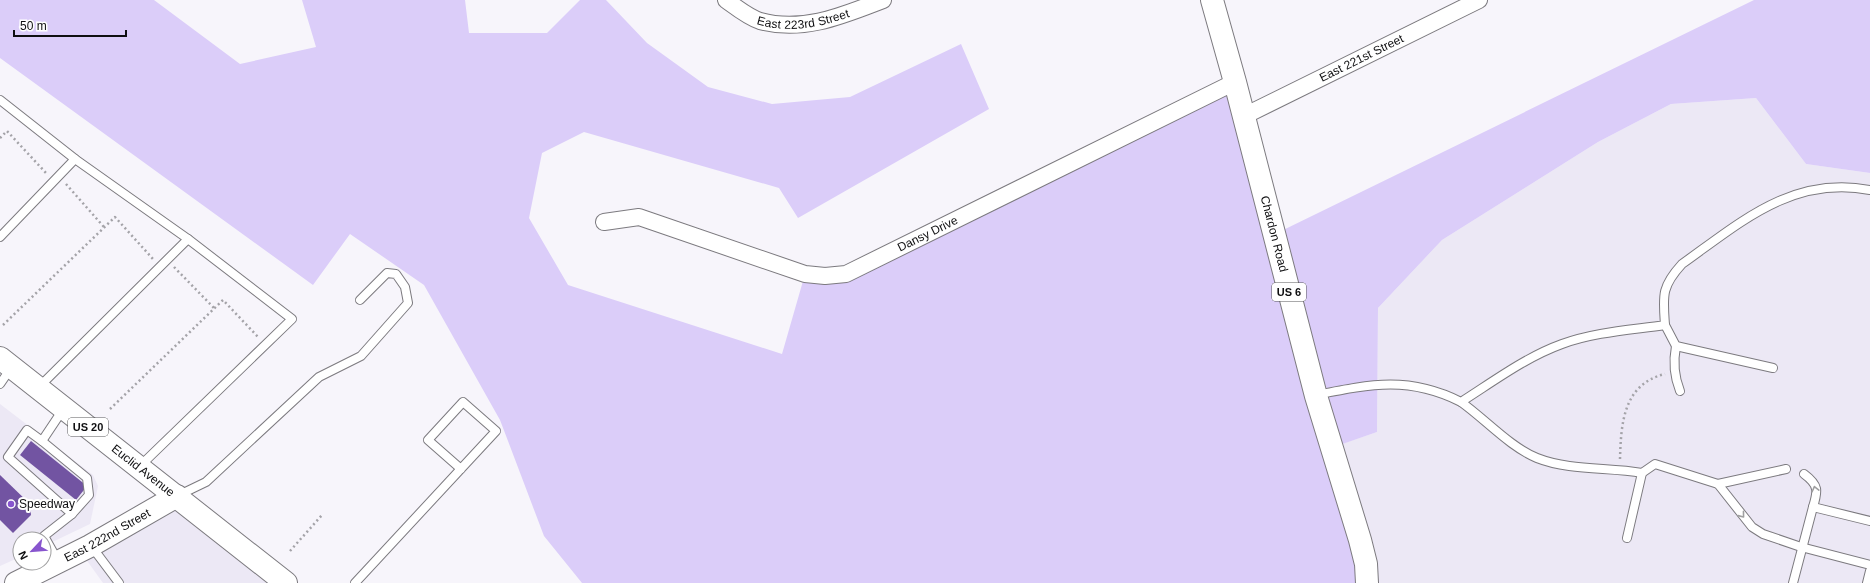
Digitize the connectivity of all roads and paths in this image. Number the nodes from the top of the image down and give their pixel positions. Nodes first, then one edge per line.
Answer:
1 (726, 0) edge
2 (883, 0) edge
3 (1212, 0) edge
4 (1478, 0) edge
5 (1235, 82) junction
6 (0, 100) edge
7 (1244, 116) junction
8 (0, 138) edge
9 (75, 158) junction
10 (56, 179) junction
11 (1870, 190) edge
12 (604, 222) dead end
13 (104, 227) junction
14 (0, 237) edge
15 (188, 239) junction
16 (167, 259) junction
17 (160, 266) junction
18 (360, 300) dead end
19 (214, 308) junction
20 (3, 325) dead end
21 (1665, 325) junction
22 (266, 345) junction
23 (1676, 346) junction
24 (1773, 368) dead end
25 (4, 370) edge
26 (1675, 372) junction
27 (38, 387) junction
28 (1680, 391) dead end
29 (1316, 396) junction
30 (1461, 402) junction
31 (64, 408) junction
32 (110, 409) dead end
33 (42, 441) junction
34 (1620, 459) dead end
35 (139, 467) junction
36 (461, 469) junction
37 (1786, 469) dead end
38 (1642, 473) junction
39 (1804, 474) dead end
40 (1718, 484) junction
41 (177, 496) junction
42 (1813, 507) junction
43 (72, 514) junction
44 (322, 516) dead end
45 (1870, 521) edge
46 (1627, 538) dead end
47 (90, 546) junction
48 (1801, 547) junction
49 (290, 551) dead end
50 (58, 562) junction
51 (1870, 565) edge
52 (1870, 571) edge
53 (16, 583) edge
54 (119, 583) edge
55 (286, 583) edge
56 (355, 583) edge
57 (1367, 583) edge
58 (1793, 583) edge
59 (1866, 583) edge

1 - 2 street, East 223rd Street
3 - 5 main road, Chardon Road / US 6
4 - 7 street, East 221st Street
5 - 7 main road, Chardon Road / US 6
5 - 12 street, Dansy Drive
6 - 9 lane
7 - 29 main road, Chardon Road / US 6
8 - 10 path
9 - 10 lane
9 - 15 lane
10 - 13 path
10 - 14 lane
11 - 21 lane
13 - 17 path
13 - 20 path
15 - 16 lane
15 - 22 lane
16 - 17 lane
16 - 19 path
17 - 27 lane
18 - 41 lane
19 - 22 path
19 - 32 path
21 - 23 lane
21 - 30 lane
22 - 35 lane
23 - 24 lane
23 - 26 lane
25 - 27 main road, Euclid Avenue / US 20
26 - 28 lane
26 - 34 path
27 - 31 main road, Euclid Avenue / US 20
29 - 30 lane
29 - 57 main road, Chardon Road / US 6
30 - 38 lane
31 - 33 lane
31 - 35 main road, Euclid Avenue / US 20
33 - 43 lane
33 - 43 lane
35 - 41 main road, Euclid Avenue / US 20
36 - 36 lane
36 - 56 lane
37 - 40 lane
38 - 40 lane
38 - 46 lane
42 -> 39 lane
40 -> 48 lane
41 - 47 main road, East 222nd Street
41 - 55 main road, Euclid Avenue / US 20
42 - 45 lane
42 - 48 lane
43 - 50 lane
44 - 49 path
47 - 50 main road, East 222nd Street
47 - 54 lane
48 - 51 lane
48 - 58 lane
50 - 53 main road, East 222nd Street
52 - 59 lane

